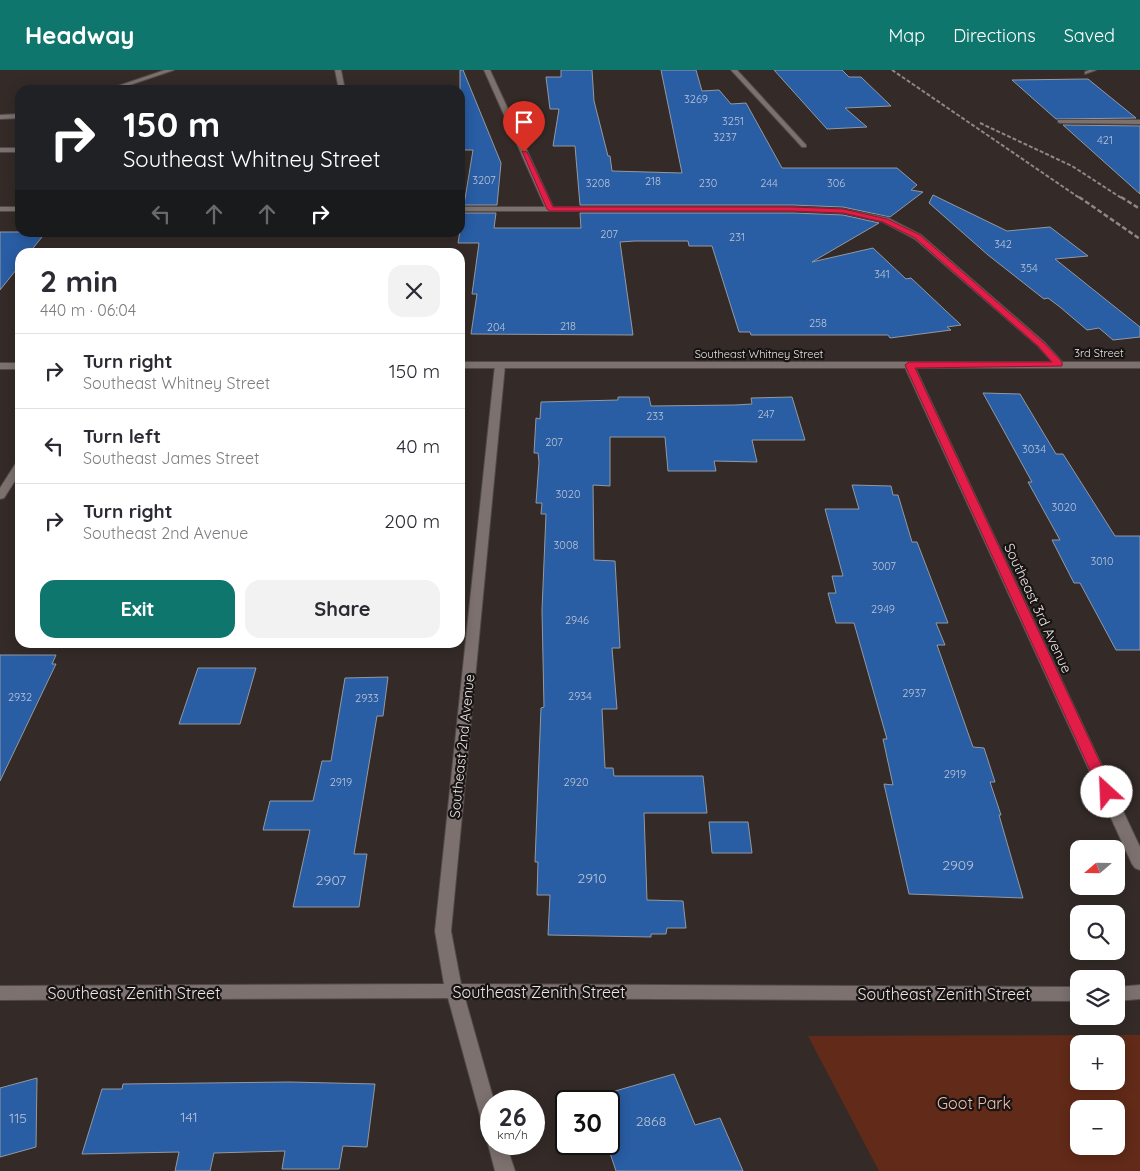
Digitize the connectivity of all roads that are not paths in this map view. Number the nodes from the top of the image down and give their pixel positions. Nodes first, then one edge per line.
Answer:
1 (171, 70) edge
2 (338, 70) edge
3 (487, 70) edge
4 (734, 70) edge
5 (124, 85) edge
6 (341, 85) edge
7 (15, 116) edge
8 (0, 117) edge
9 (1060, 121) dead end
10 (1140, 122) edge
11 (804, 146) dead end
12 (0, 150) edge
13 (15, 150) edge
14 (0, 209) edge
15 (15, 209) edge
16 (465, 209) edge
17 (550, 209) junction
18 (1059, 364) junction
19 (1140, 364) edge
20 (465, 365) edge
21 (500, 365) junction
22 (909, 365) junction
23 (0, 366) edge
24 (15, 366) edge
25 (15, 473) edge
26 (0, 496) edge
27 (1140, 864) edge
28 (454, 991) junction
29 (1140, 992) edge
30 (1125, 993) edge
31 (0, 994) edge
32 (1070, 994) edge
33 (482, 1090) edge
34 (500, 1155) edge
35 (505, 1171) edge

1 - 5 street
2 - 6 street
3 - 17 street
4 - 11 street
7 - 8 street
9 - 10 street
12 - 13 street
14 - 15 street
16 - 17 street
17 - 18 street
18 - 19 street, 3rd Street
18 - 22 street, Southeast Whitney Street
20 - 21 street, Southeast Whitney Street
21 - 22 street, Southeast Whitney Street
21 - 28 street, Southeast 2nd Avenue
22 - 27 street, Southeast 3rd Avenue
23 - 24 street
25 - 26 street
28 - 31 street, Southeast Zenith Street
28 - 32 street, Southeast Zenith Street
28 - 33 street, Southeast 2nd Avenue
29 - 30 street
34 - 35 street

